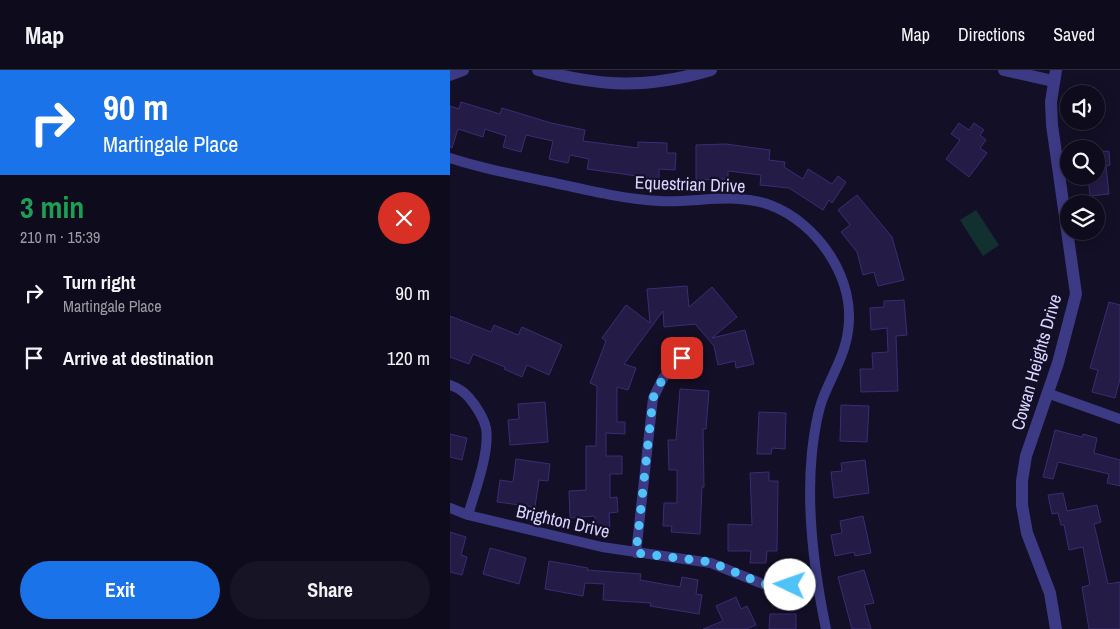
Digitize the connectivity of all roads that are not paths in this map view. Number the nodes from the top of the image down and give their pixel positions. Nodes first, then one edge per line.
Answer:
1 (463, 70) edge
2 (538, 70) edge
3 (711, 70) edge
4 (1004, 70) edge
5 (450, 75) edge
6 (1054, 75) edge
7 (450, 158) edge
8 (682, 358) dead end
9 (450, 386) edge
10 (1047, 393) junction
11 (1120, 419) edge
12 (450, 508) edge
13 (468, 515) junction
14 (636, 553) junction
15 (816, 583) junction
16 (826, 629) edge
17 (1056, 629) edge

1 - 5 street
2 - 3 street
4 - 6 street
6 - 10 street, Cowan Heights Drive
7 - 15 street, Equestrian Drive
8 - 14 street
9 - 13 street
10 - 11 street
10 - 17 street, Cowan Heights Drive
12 - 13 street, Brighton Drive
13 - 14 street, Brighton Drive
14 - 15 street, Brighton Drive
15 - 16 street, Equestrian Drive

